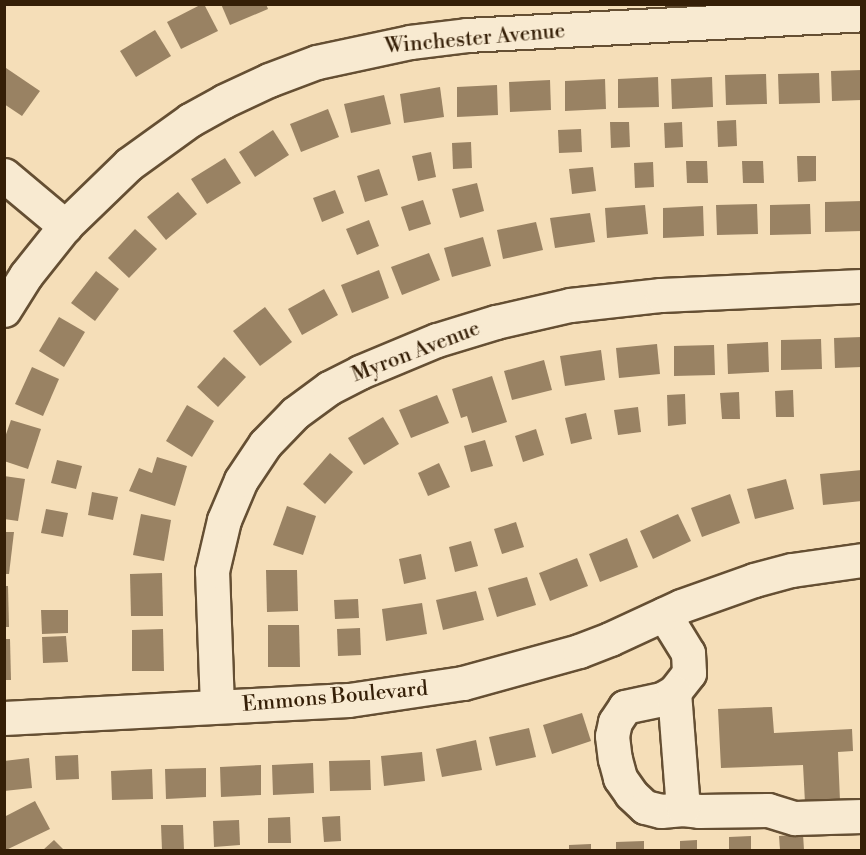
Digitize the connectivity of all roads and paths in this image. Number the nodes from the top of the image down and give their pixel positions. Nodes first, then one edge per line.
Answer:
1 (861, 14) edge
2 (4, 175) edge
3 (65, 226) junction
4 (861, 286) edge
5 (4, 310) edge
6 (861, 560) edge
7 (664, 614) junction
8 (674, 692) junction
9 (217, 706) junction
10 (4, 718) edge
11 (683, 809) junction
12 (861, 816) edge

1 - 3 street, Winchester Avenue
2 - 3 street
3 - 5 street, Winchester Avenue
4 - 9 street, Myron Avenue
6 - 7 street, Emmons Boulevard
7 - 8 street
7 - 9 street, Emmons Boulevard
8 - 11 street
8 - 11 street
9 - 10 street, Emmons Boulevard
11 - 12 street

